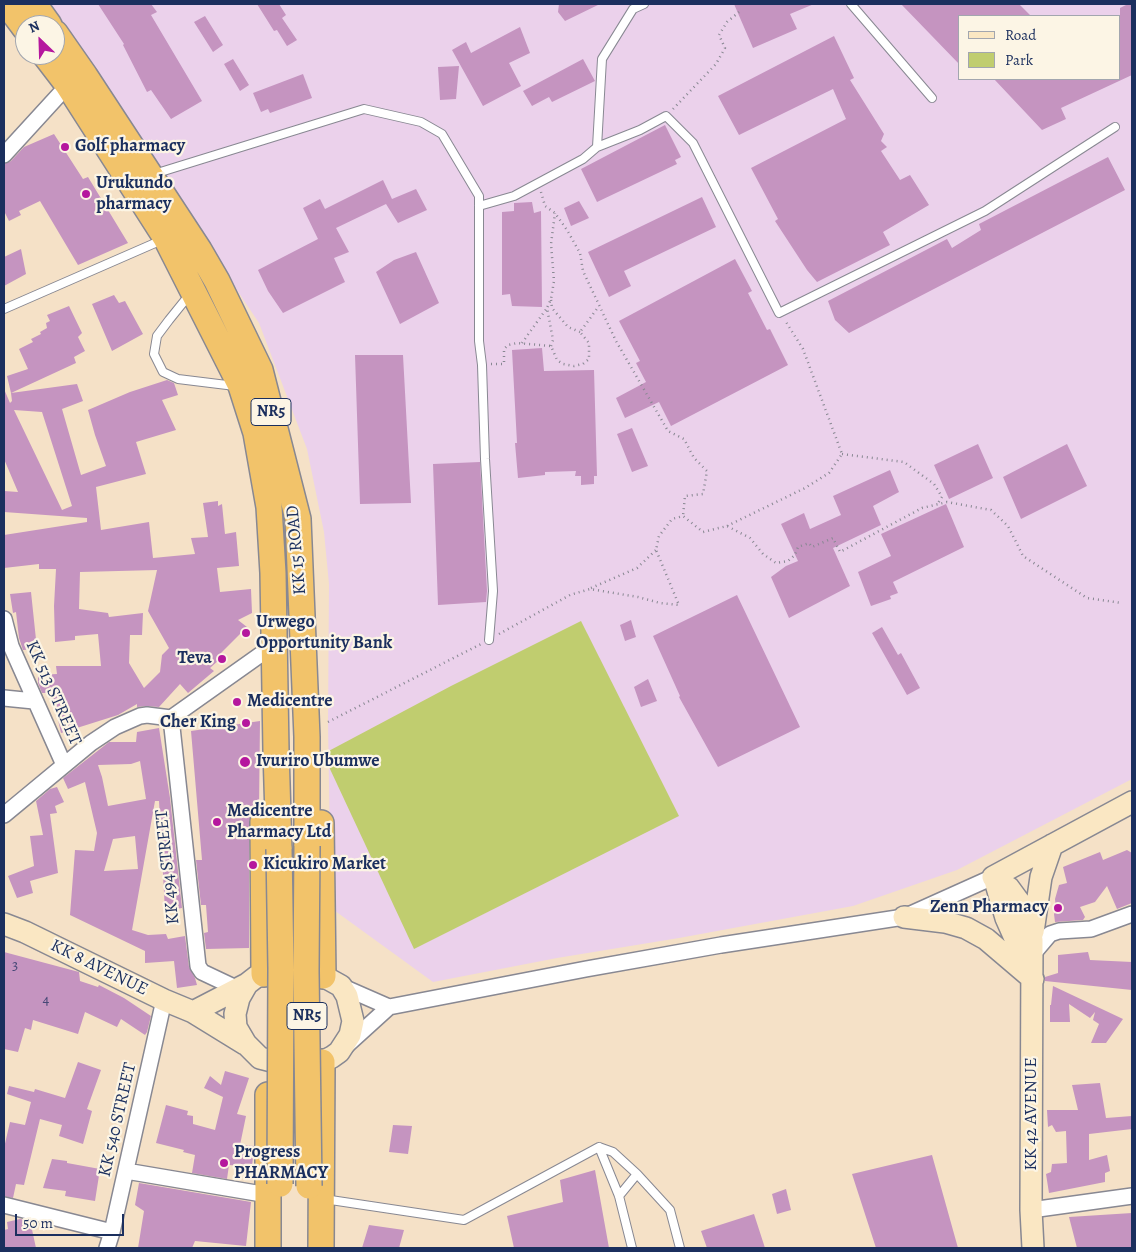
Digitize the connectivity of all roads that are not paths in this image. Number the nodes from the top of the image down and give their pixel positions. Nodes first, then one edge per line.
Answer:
1 (7, 4) edge
2 (34, 4) edge
3 (644, 4) edge
4 (851, 4) edge
5 (631, 6) edge
6 (15, 15) edge
7 (42, 15) edge
8 (65, 48) edge
9 (53, 65) edge
10 (68, 85) junction
11 (932, 98) dead end
12 (1114, 127) dead end
13 (597, 147) junction
14 (4, 155) edge
15 (150, 175) junction
16 (479, 206) junction
17 (166, 238) junction
18 (193, 290) junction
19 (4, 309) edge
20 (241, 386) junction
21 (302, 614) junction
22 (4, 619) edge
23 (489, 640) road end
24 (274, 645) junction
25 (4, 698) edge
26 (34, 701) junction
27 (171, 718) junction
28 (64, 765) junction
29 (1132, 802) edge
30 (4, 814) edge
31 (1052, 846) junction
32 (994, 877) junction
33 (1132, 914) edge
34 (904, 917) junction
35 (4, 924) edge
36 (1032, 947) junction
37 (1033, 979) junction
38 (332, 981) junction
39 (250, 982) junction
40 (164, 1000) junction
41 (389, 1007) junction
42 (193, 1012) junction
43 (246, 1044) junction
44 (331, 1057) junction
45 (268, 1060) junction
46 (600, 1147) junction
47 (126, 1171) junction
48 (637, 1174) junction
49 (274, 1189) junction
50 (315, 1193) junction
51 (619, 1196) junction
52 (1132, 1196) edge
53 (4, 1205) edge
54 (1031, 1210) junction
55 (112, 1232) junction
56 (107, 1248) edge
57 (268, 1248) edge
58 (280, 1248) edge
59 (308, 1248) edge
60 (321, 1248) edge
61 (632, 1248) edge
62 (680, 1248) edge
63 (1033, 1248) edge

1 - 6 highway
2 - 7 highway
3 - 5 lane
4 - 11 lane
5 - 13 lane
8 - 15 highway, KK 15 ROAD / NR5
9 - 10 highway, KK 15 ROAD / NR5
10 - 14 street
10 - 17 highway, KK 15 ROAD / NR5
12 - 13 lane
13 - 16 lane
15 - 16 lane
15 - 21 highway, KK 15 ROAD / NR5
16 - 23 lane
17 - 18 highway, KK 15 ROAD / NR5
17 - 19 lane
18 - 20 highway, KK 15 ROAD / NR5
18 - 20 lane
20 - 24 highway, KK 15 ROAD / NR5
21 - 38 highway
21 - 50 highway, KK 15 ROAD / NR5, bridge
22 - 26 street, KK 513 STREET
24 - 27 street
24 - 39 highway
24 - 49 highway, KK 15 ROAD / NR5, bridge
25 - 26 street
26 - 28 street, KK 513 STREET
27 - 28 street
27 - 39 street, KK 494 STREET
28 - 30 street, KK 513 STREET
29 - 31 main road
31 - 32 main road
31 - 36 main road
32 - 34 street
32 - 36 main road, KK 42 AVENUE
32 - 37 main road, KK 42 AVENUE
33 - 36 street
34 - 37 main road
34 - 41 street
35 - 40 main road, KK 8 AVENUE
36 - 37 main road, KK 42 AVENUE
37 - 54 main road, KK 42 AVENUE
38 - 39 main road
38 - 41 street
38 - 44 main road
39 - 42 main road
39 - 43 main road
40 - 42 main road, KK 8 AVENUE
40 - 47 street, KK 540 STREET
41 - 44 street
42 - 43 main road, KK 8 AVENUE
43 - 45 main road
44 - 45 main road
44 - 50 highway
45 - 49 highway
46 - 48 lane
46 - 50 lane
46 - 51 lane
47 - 49 street
47 - 55 street, KK 540 STREET
48 - 51 lane
48 - 62 lane
49 - 57 highway
49 - 58 highway, KK 15 ROAD / NR5
50 - 59 highway, KK 15 ROAD / NR5
50 - 60 highway
51 - 61 lane
52 - 54 street
53 - 55 street
54 - 63 main road, KK 42 AVENUE
55 - 56 street, KK 540 STREET

